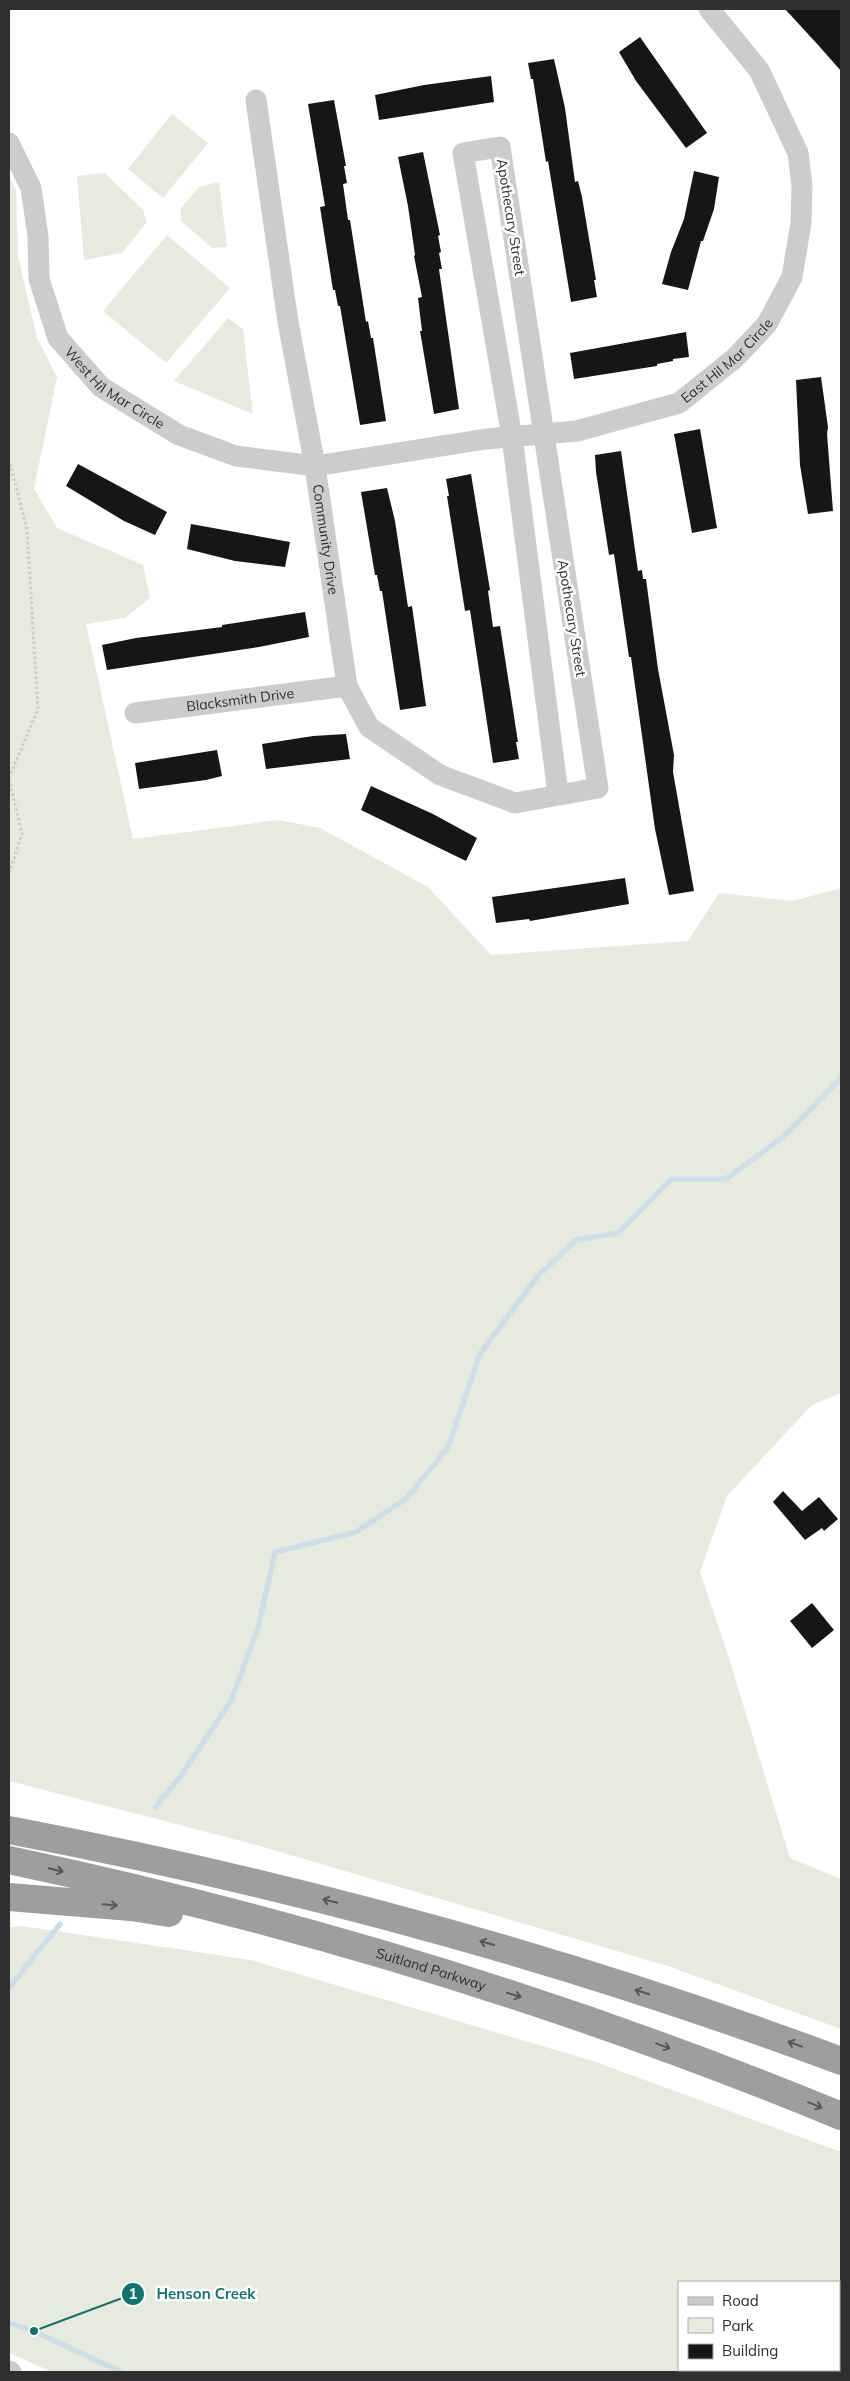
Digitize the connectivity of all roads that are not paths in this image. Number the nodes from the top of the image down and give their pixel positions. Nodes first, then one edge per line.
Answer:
1 (708, 9) edge
2 (256, 100) dead end
3 (9, 143) edge
4 (545, 434) junction
5 (512, 437) junction
6 (314, 466) junction
7 (347, 686) junction
8 (135, 713) dead end
9 (598, 788) joint
10 (558, 794) junction
11 (9, 1814) edge
12 (9, 1830) edge
13 (9, 1860) edge
14 (194, 1868) junction
15 (9, 1897) edge
16 (350, 1945) junction
17 (841, 2061) edge
18 (841, 2116) edge

1 - 4 street, East Hil Mar Circle
2 - 6 street, Community Drive
3 - 6 street, West Hil Mar Circle
4 - 5 street, East Hil Mar Circle
4 - 5 street, Apothecary Street
4 - 9 street, Apothecary Street
5 - 6 street, East Hil Mar Circle
5 - 10 street, Apothecary Street
6 - 7 street, Community Drive
7 - 8 street, Blacksmith Drive
7 - 10 street, Community Drive
9 - 10 street, Community Drive
11 - 14 highway
12 - 14 highway
13 -> 16 highway, Suitland Parkway
17 -> 14 highway
15 -> 16 highway
16 -> 18 highway, Suitland Parkway

